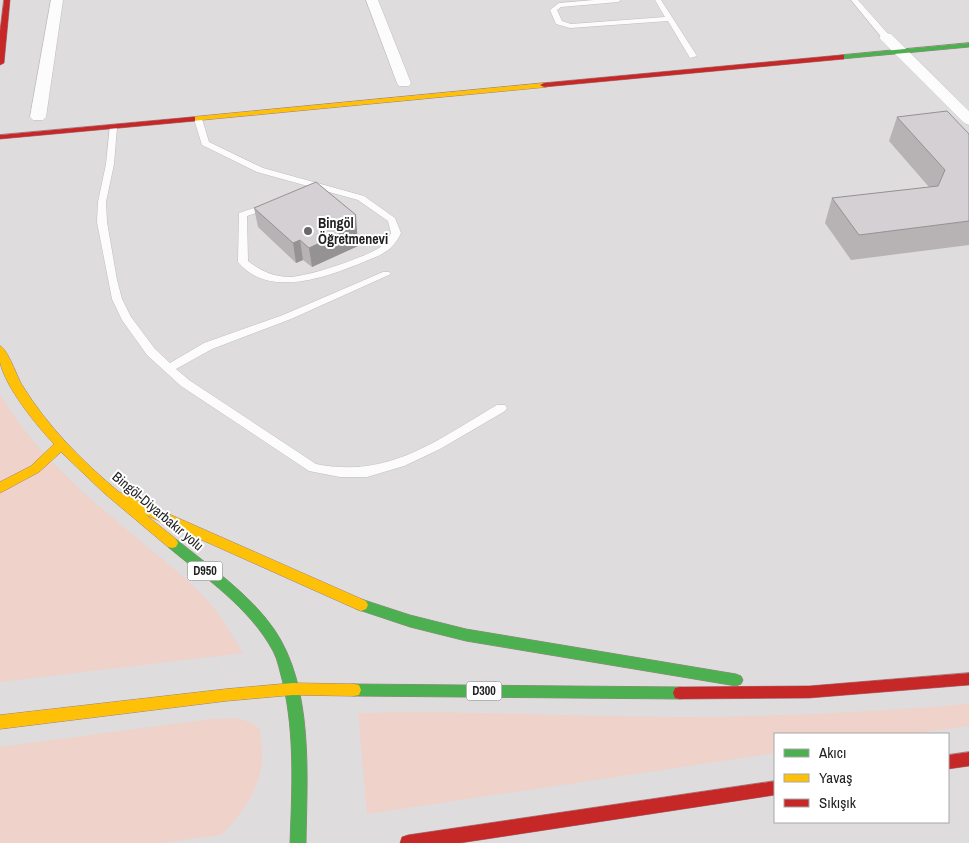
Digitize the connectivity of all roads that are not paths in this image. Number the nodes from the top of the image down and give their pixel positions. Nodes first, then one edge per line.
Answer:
1 (7, 0) edge
2 (57, 0) edge
3 (372, 0) edge
4 (618, 0) edge
5 (658, 0) edge
6 (854, 0) edge
7 (670, 18) junction
8 (904, 36) dead end
9 (881, 38) junction
10 (969, 46) edge
11 (899, 52) junction
12 (693, 56) dead end
13 (0, 64) edge
14 (404, 83) dead end
15 (38, 117) dead end
16 (198, 118) junction
17 (969, 120) edge
18 (113, 127) junction
19 (0, 138) edge
20 (322, 187) junction
21 (305, 193) edge
22 (278, 203) edge
23 (386, 274) dead end
24 (0, 350) edge
25 (169, 368) junction
26 (502, 408) dead end
27 (62, 444) junction
28 (0, 488) edge
29 (116, 496) junction
30 (969, 679) edge
31 (293, 689) junction
32 (809, 692) junction
33 (0, 722) edge
34 (969, 758) edge
35 (949, 762) edge
36 (774, 788) edge
37 (298, 843) edge
38 (408, 843) edge

1 - 13 main road
2 - 15 street
3 - 14 street
4 - 7 lane
5 - 7 lane
6 - 9 lane
7 - 12 lane
8 - 9 main road
9 - 11 street
10 - 11 main road
11 - 16 main road
11 - 17 street
16 - 18 main road
16 - 20 lane
18 - 19 main road
18 - 25 lane
20 - 21 lane
20 - 22 lane
23 - 25 lane
24 - 27 main road, Bingöl-Diyarbakır yolu / D950
25 - 26 lane
27 - 28 main road
27 - 29 main road, Bingöl-Diyarbakır yolu / D950
29 - 31 main road, Bingöl-Diyarbakır yolu / D950
29 - 32 main road
30 - 32 main road, D300
31 - 32 main road, D300
31 - 33 main road, D300
31 - 37 main road, Bingöl-Diyarbakır yolu / D950
34 - 35 main road
36 - 38 main road

